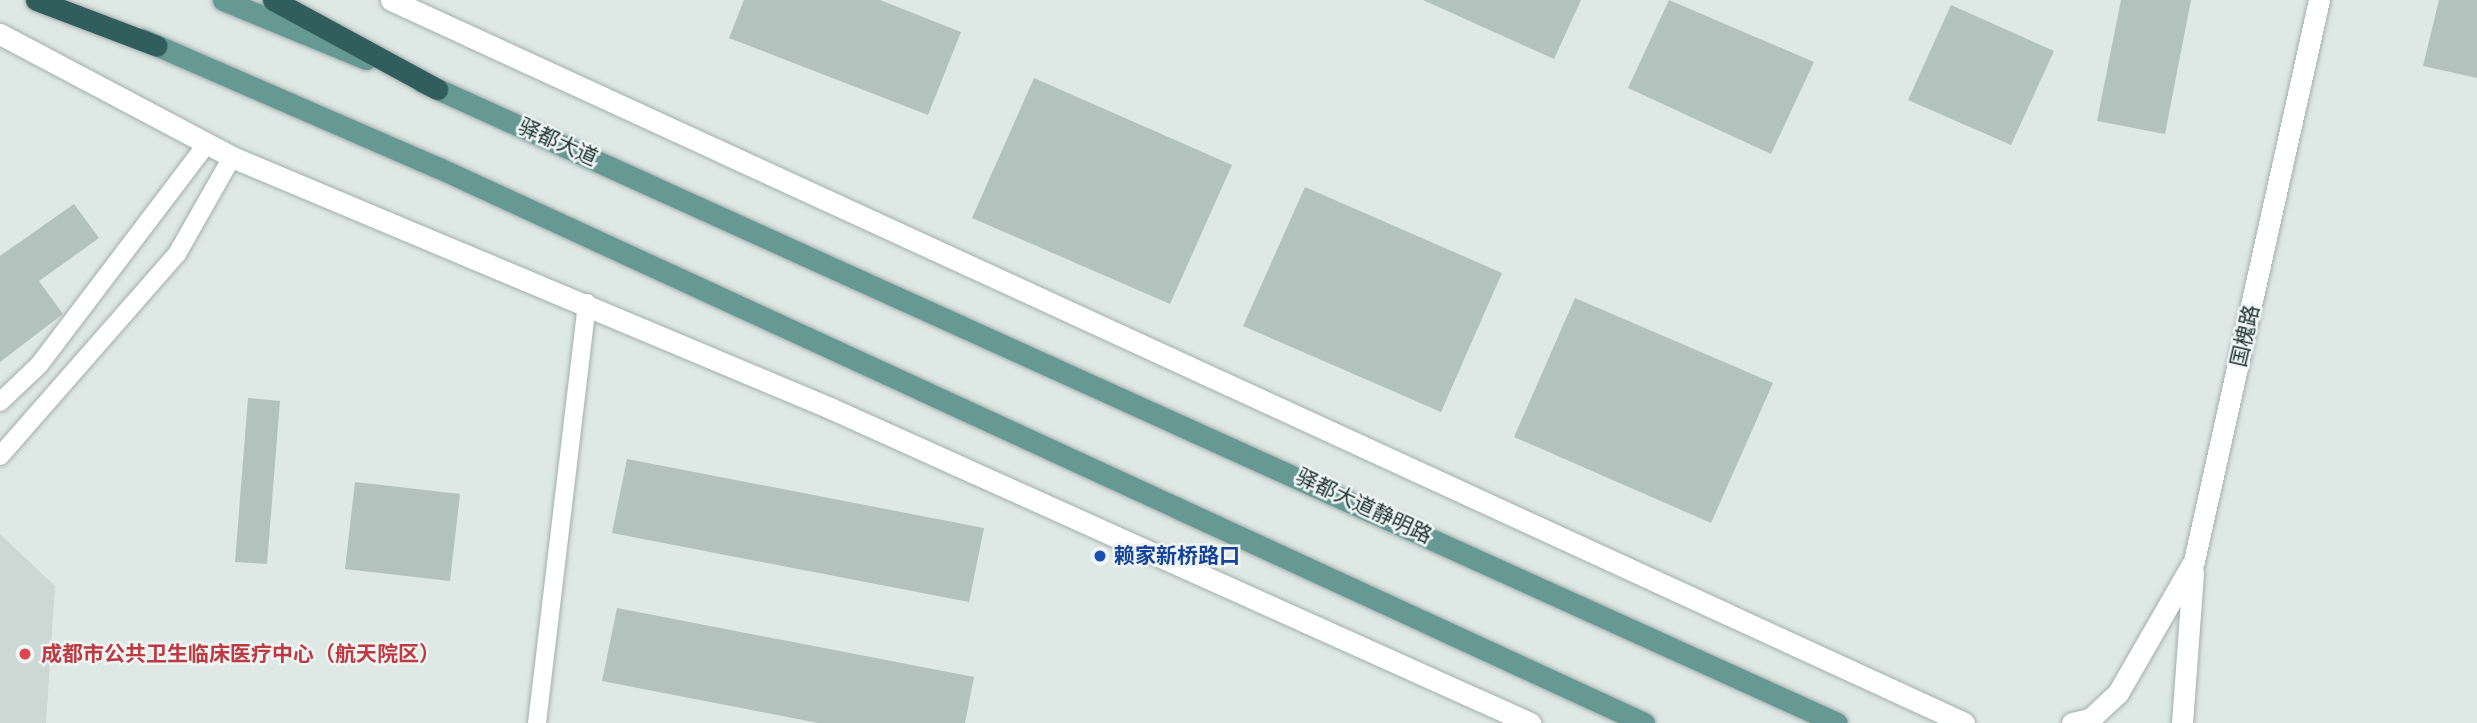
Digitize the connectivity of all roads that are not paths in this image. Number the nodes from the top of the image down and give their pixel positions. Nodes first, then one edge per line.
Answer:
1 (36, 0) edge
2 (62, 0) edge
3 (223, 0) edge
4 (273, 0) edge
5 (391, 0) edge
6 (2319, 0) edge
7 (0, 34) edge
8 (157, 46) junction
9 (437, 89) junction
10 (207, 144) junction
11 (232, 157) junction
12 (891, 290) joint
13 (587, 303) junction
14 (0, 402) edge
15 (0, 456) edge
16 (2194, 561) junction
17 (537, 723) edge
18 (1530, 723) edge
19 (1644, 723) edge
20 (1838, 723) edge
21 (1964, 723) edge
22 (2072, 723) edge
23 (2182, 723) edge

1 - 8 highway
2 - 8 main road
3 - 9 main road, 驿都大道
4 - 9 highway
5 - 21 street
6 - 16 street, 国槐路
7 - 10 street
8 - 19 main road
9 - 12 main road, 驿都大道
10 - 11 street
10 - 14 lane
11 - 13 street
11 - 15 lane
12 - 20 main road, 驿都大道静明路
13 - 17 lane
13 - 18 street
16 - 22 street, 国槐路
16 - 23 street

